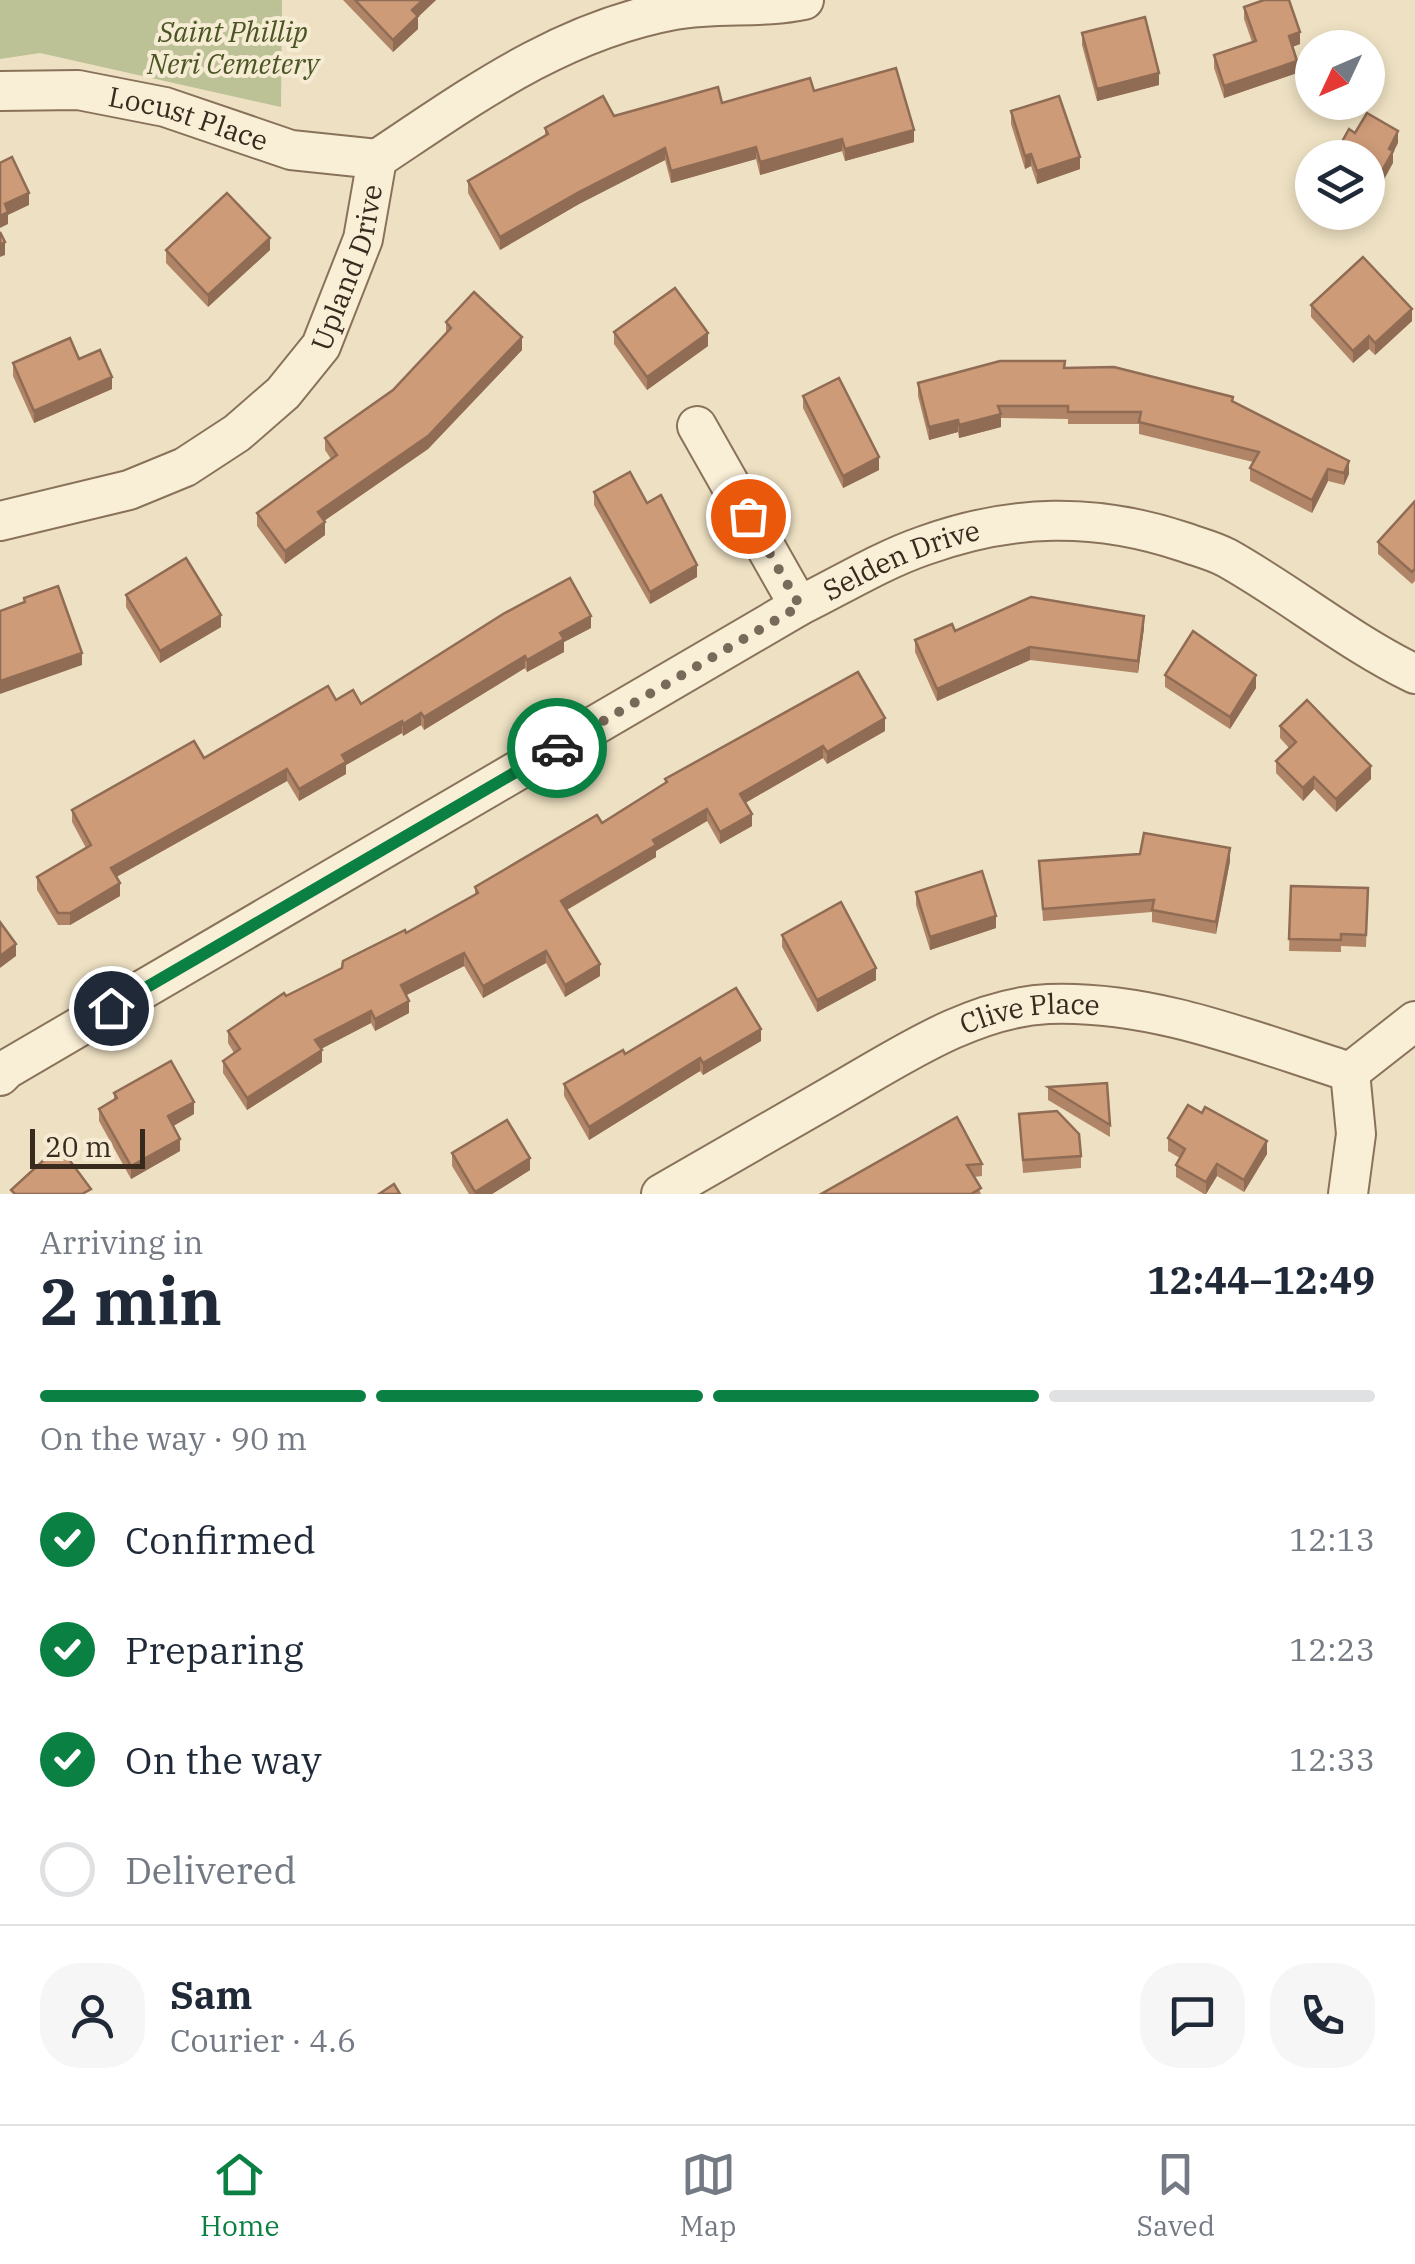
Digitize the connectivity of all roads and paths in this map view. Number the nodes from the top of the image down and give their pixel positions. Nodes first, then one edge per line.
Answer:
1 (804, 0) edge
2 (674, 5) edge
3 (0, 91) edge
4 (377, 159) junction
5 (698, 426) dead end
6 (0, 521) edge
7 (800, 606) junction
8 (1415, 674) edge
9 (1415, 1021) edge
10 (1350, 1072) junction
11 (0, 1076) edge
12 (662, 1194) edge
13 (1348, 1194) edge

1 - 2 street, Upland Drive
2 - 4 street, Upland Drive
3 - 4 street, Locust Place
4 - 6 street, Upland Drive
5 - 7 street
7 - 8 street, Selden Drive
7 - 11 street, Selden Drive
9 - 10 street
10 - 12 street, Clive Place
10 - 13 street

